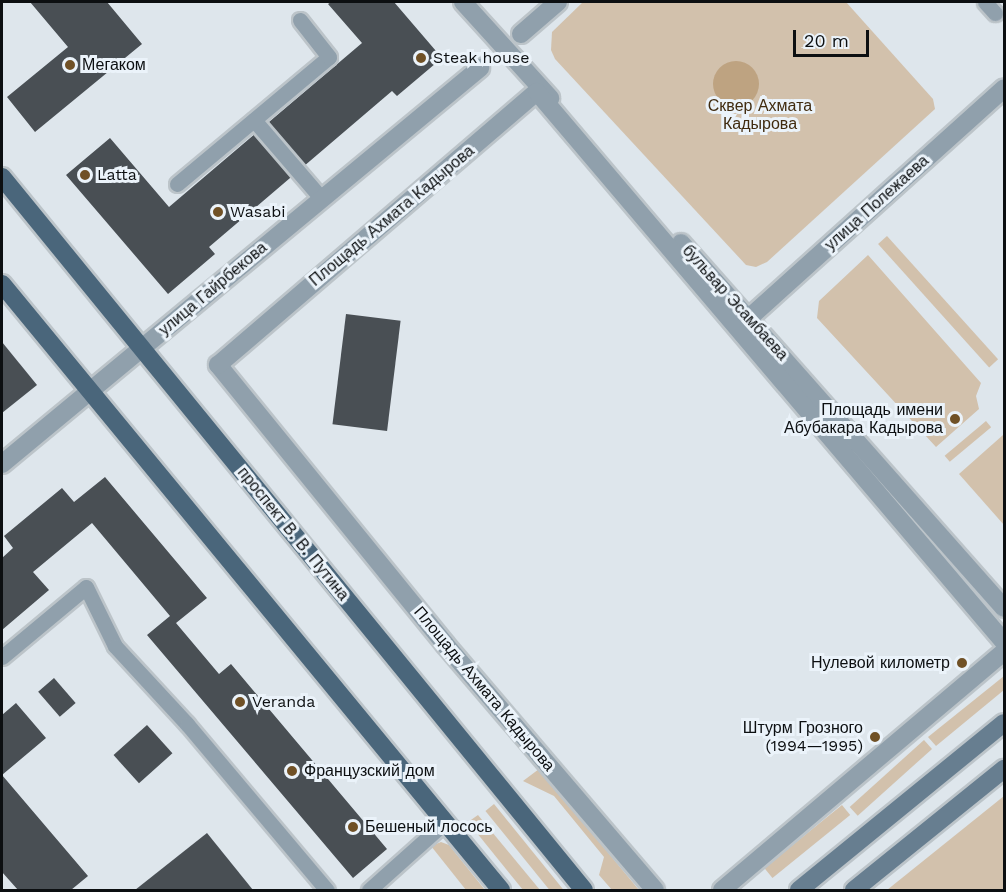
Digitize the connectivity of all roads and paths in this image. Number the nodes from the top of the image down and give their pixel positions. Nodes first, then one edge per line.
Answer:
1 (463, 2) edge
2 (558, 2) edge
3 (300, 20) dead end
4 (522, 34) dead end
5 (480, 68) dead end
6 (1005, 88) edge
7 (254, 120) junction
8 (2, 177) edge
9 (177, 184) dead end
10 (322, 198) junction
11 (2, 284) edge
12 (749, 318) junction
13 (140, 349) junction
14 (88, 392) junction
15 (2, 464) edge
16 (1005, 608) edge
17 (1005, 642) edge
18 (1005, 652) edge
19 (2, 657) edge
20 (1005, 723) edge
21 (1005, 769) edge
22 (445, 822) junction
23 (327, 891) edge
24 (369, 891) edge
25 (501, 891) edge
26 (584, 891) edge
27 (655, 891) edge
28 (722, 891) edge
29 (799, 891) edge
30 (854, 891) edge

1 - 12 street, бульвар Эсамбаева
2 - 4 street
3 - 7 lane
5 - 10 street, улица Гайрбекова
6 - 12 street, улица Полежаева
7 - 9 lane
7 - 10 lane
8 - 13 main road, проспект В. В. Путина
10 - 13 street, улица Гайрбекова
11 - 14 main road
12 - 16 street, бульвар Эсамбаева
13 - 14 street, улица Гайрбекова
13 - 26 main road, проспект В. В. Путина
14 - 15 street, улица Гайрбекова
14 - 22 main road
17 - 27 street, Площадь Ахмата Кадырова
18 - 28 street
19 - 23 lane
20 - 29 main road
21 - 30 main road
22 - 24 lane
22 - 25 main road

